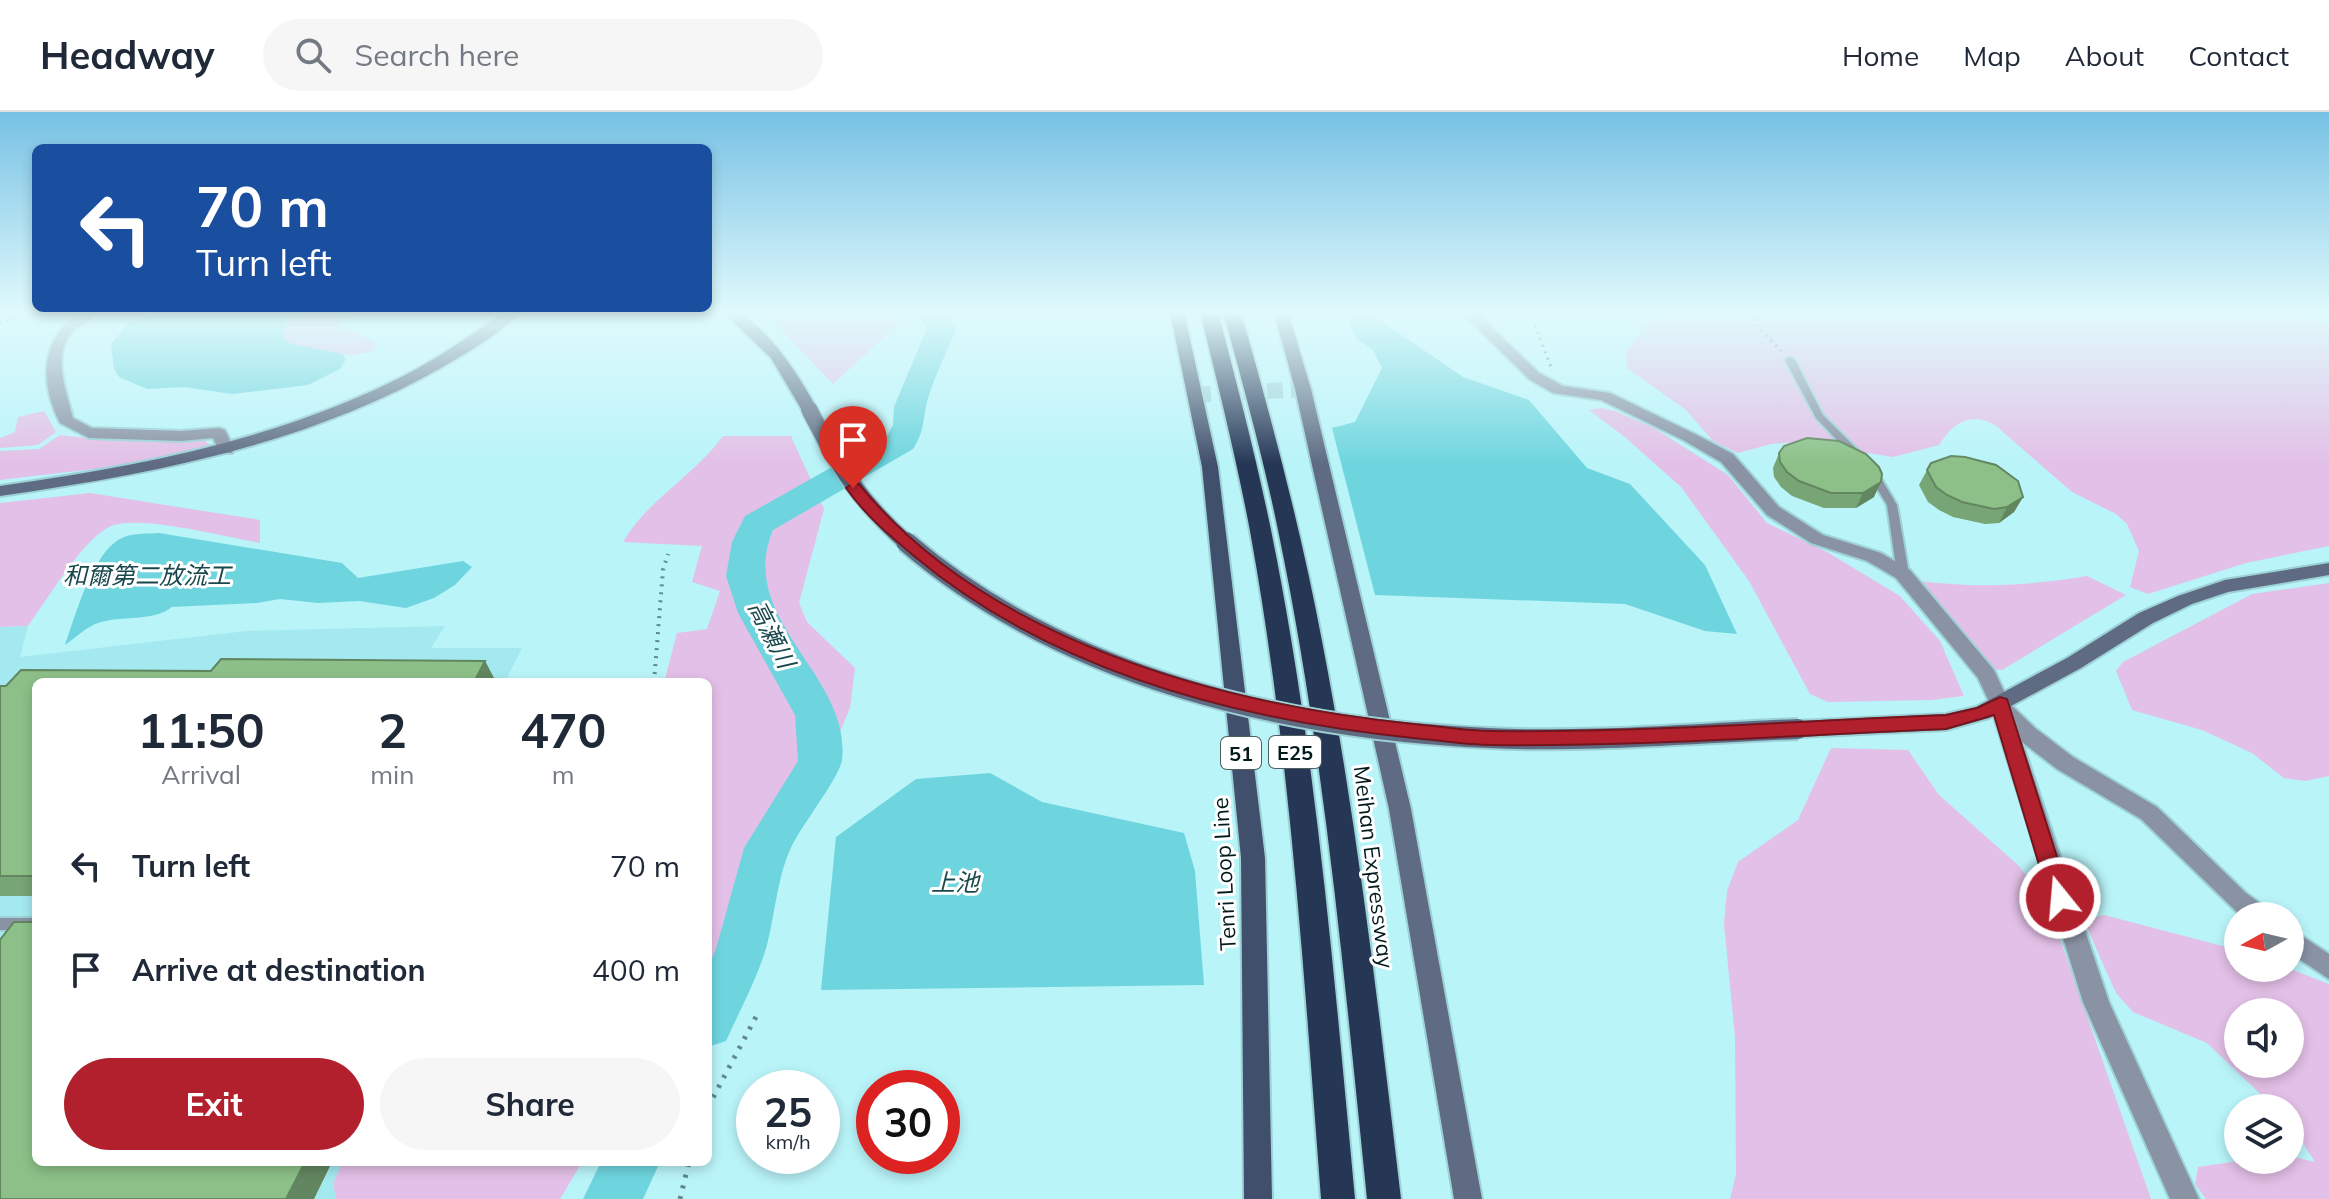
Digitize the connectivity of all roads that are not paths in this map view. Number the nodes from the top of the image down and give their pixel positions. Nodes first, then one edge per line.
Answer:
1 (54, 363) edge
2 (439, 363) edge
3 (782, 363) edge
4 (1188, 363) edge
5 (1222, 363) edge
6 (1247, 363) edge
7 (1295, 363) edge
8 (1520, 363) edge
9 (1791, 363) edge
10 (226, 449) junction
11 (0, 491) edge
12 (2329, 569) edge
13 (1903, 574) junction
14 (2000, 704) junction
15 (2241, 902) edge
16 (0, 924) edge
17 (28, 924) edge
18 (7, 941) edge
19 (2304, 949) edge
20 (2329, 968) edge
21 (1258, 1199) edge
22 (1338, 1199) edge
23 (1384, 1199) edge
24 (1468, 1199) edge
25 (2185, 1199) edge

1 - 10 street
2 - 10 street
3 - 14 street, bridge
4 - 21 main road, Tenri Loop Line / 51
5 - 22 highway, E25
6 - 23 highway, Meihan Expressway / E25
7 - 24 street
8 - 13 street
9 - 13 lane
10 - 11 street
12 - 14 street
13 - 14 street
14 - 15 street
14 - 25 street
16 - 17 lane
17 - 18 lane
19 - 20 street

